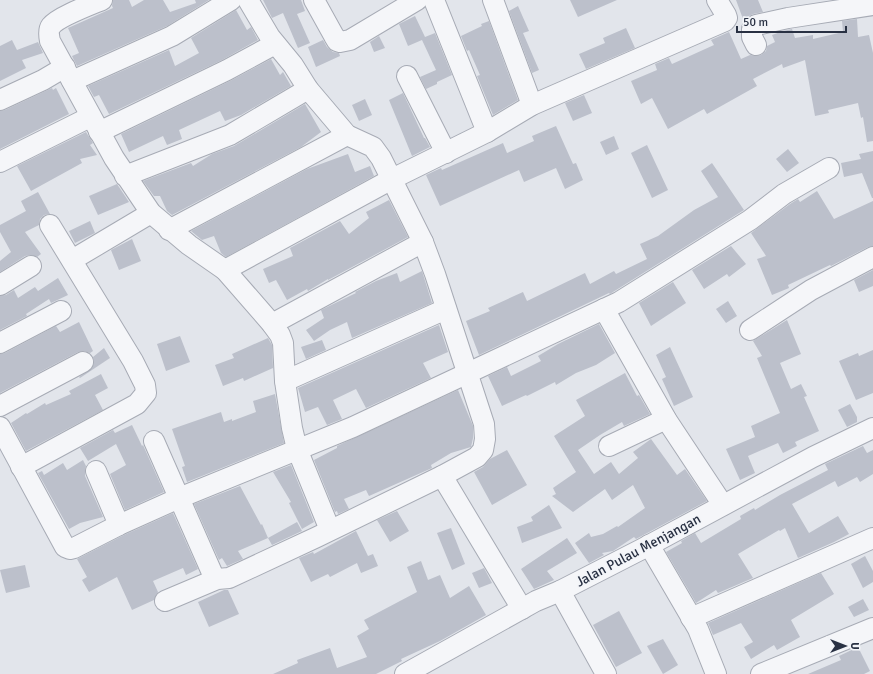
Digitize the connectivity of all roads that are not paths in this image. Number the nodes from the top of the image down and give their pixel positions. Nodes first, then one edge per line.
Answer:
1 (102, 0) edge
2 (232, 0) edge
3 (248, 0) edge
4 (314, 0) edge
5 (417, 0) edge
6 (434, 0) edge
7 (717, 0) edge
8 (498, 2) edge
9 (873, 5) edge
10 (275, 44) junction
11 (756, 45) dead end
12 (68, 74) junction
13 (407, 76) dead end
14 (308, 89) junction
15 (0, 100) edge
16 (532, 105) junction
17 (95, 124) junction
18 (487, 132) junction
19 (347, 135) junction
20 (446, 153) junction
21 (0, 162) edge
22 (828, 168) dead end
23 (125, 176) junction
24 (392, 180) junction
25 (151, 213) junction
26 (50, 225) dead end
27 (169, 230) junction
28 (423, 242) junction
29 (873, 257) edge
30 (72, 260) junction
31 (31, 266) dead end
32 (225, 270) junction
33 (0, 285) edge
34 (446, 309) junction
35 (604, 309) junction
36 (61, 311) dead end
37 (272, 324) junction
38 (750, 330) dead end
39 (0, 343) edge
40 (83, 362) dead end
41 (468, 374) junction
42 (285, 381) junction
43 (0, 406) edge
44 (666, 419) junction
45 (0, 427) edge
46 (873, 428) edge
47 (154, 441) dead end
48 (609, 446) dead end
49 (297, 449) junction
50 (21, 467) junction
51 (96, 471) dead end
52 (442, 476) junction
53 (179, 498) junction
54 (723, 505) junction
55 (119, 525) junction
56 (330, 530) junction
57 (873, 538) edge
58 (649, 545) junction
59 (217, 579) junction
60 (560, 591) junction
61 (165, 601) dead end
62 (522, 609) junction
63 (691, 618) junction
64 (873, 628) edge
65 (712, 673) edge
66 (405, 674) edge
67 (606, 674) edge
68 (760, 674) edge

1 - 12 street
2 - 12 street
3 - 10 street
4 - 5 street
6 - 18 street
7 - 16 street
8 - 16 street
9 - 11 street
10 - 14 street
10 - 17 street
12 - 15 street
12 - 17 street
13 - 20 street
14 - 19 street
14 - 23 street
16 - 18 street
17 - 21 street
17 - 23 street
18 - 20 street
19 - 24 street
19 - 27 street
20 - 24 street
22 - 35 street
23 - 25 street
24 - 28 street
24 - 32 street
25 - 27 street
25 - 30 street
26 - 30 street
27 - 32 street
28 - 34 street
28 - 37 street
29 - 38 street
30 - 50 street
31 - 33 street
32 - 37 street
34 - 41 street
34 - 42 street
35 - 41 street
35 - 44 street
36 - 39 street
37 - 42 street
40 - 43 street
41 - 49 street
41 - 52 street
42 - 49 street
44 - 48 street
44 - 54 street
45 - 50 street
46 - 54 street, Jalan Pulau Menjangan
47 - 53 street
49 - 53 street
49 - 56 street
50 - 55 street
51 - 55 street
52 - 56 street
52 - 62 street
53 - 55 street
53 - 59 street
54 - 58 street, Jalan Pulau Menjangan
56 - 59 street
57 - 63 street
58 - 60 street, Jalan Pulau Menjangan
58 - 63 street
59 - 61 street
60 - 62 street, Jalan Pulau Menjangan
60 - 67 street
62 - 66 street, Jalan Pulau Menjangan
63 - 65 street
64 - 68 street

